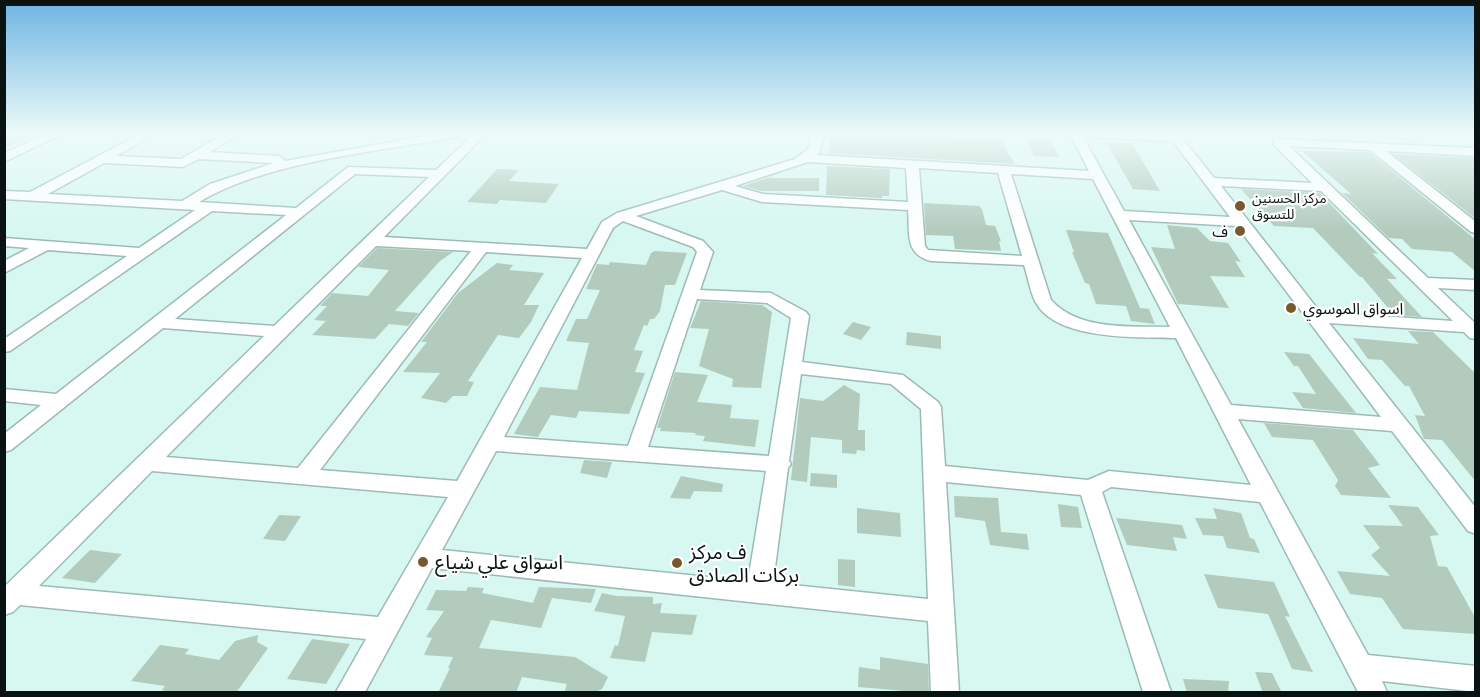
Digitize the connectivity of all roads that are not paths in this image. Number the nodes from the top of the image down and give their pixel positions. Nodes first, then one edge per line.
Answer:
1 (87, 167) edge
2 (278, 167) edge
3 (447, 167) edge
4 (786, 167) edge
5 (912, 167) edge
6 (965, 167) edge
7 (1093, 167) edge
8 (1198, 167) edge
9 (1304, 167) edge
10 (1398, 167) edge
11 (1003, 169) junction
12 (440, 174) junction
13 (1097, 175) junction
14 (1210, 182) junction
15 (723, 186) junction
16 (1325, 187) junction
17 (4, 195) edge
18 (32, 196) junction
19 (183, 206) junction
20 (915, 206) junction
21 (207, 208) junction
22 (300, 212) junction
23 (1119, 215) junction
24 (622, 216) junction
25 (1242, 222) junction
26 (1476, 229) edge
27 (371, 241) junction
28 (4, 242) edge
29 (45, 245) junction
30 (482, 248) junction
31 (144, 252) junction
32 (592, 254) junction
33 (1032, 261) junction
34 (4, 268) edge
35 (1423, 283) junction
36 (1476, 285) edge
37 (692, 294) junction
38 (1315, 317) junction
39 (160, 323) junction
40 (1472, 330) edge
41 (279, 332) junction
42 (1182, 333) junction
43 (4, 347) edge
44 (793, 367) junction
45 (4, 395) edge
46 (62, 401) junction
47 (1223, 411) junction
48 (1398, 425) junction
49 (490, 443) junction
50 (4, 445) edge
51 (636, 453) junction
52 (147, 463) junction
53 (780, 464) junction
54 (934, 473) junction
55 (303, 477) junction
56 (1090, 488) junction
57 (464, 490) junction
58 (1268, 495) junction
59 (1465, 498) edge
60 (1476, 525) edge
61 (425, 558) junction
62 (759, 592) junction
63 (9, 599) edge
64 (941, 611) junction
65 (385, 629) junction
66 (1359, 666) junction
67 (1476, 679) edge
68 (350, 693) edge
69 (945, 693) edge
70 (1157, 693) edge
71 (1373, 693) edge

1 - 18 street
2 - 19 street
3 - 12 street
4 - 15 street
5 - 20 street
6 - 11 street
7 - 13 street
8 - 14 street
9 - 16 street
10 - 26 street
11 - 13 street
11 - 33 street
12 - 22 street
12 - 27 street
13 - 23 street
14 - 16 street
14 - 25 street
15 - 20 street
15 - 24 street
16 - 35 street
17 - 18 street
18 - 19 street
19 - 21 street
20 - 33 street
21 - 22 street
21 - 31 street
22 - 39 street
23 - 25 street
23 - 42 street
24 - 32 street
24 - 37 street
25 - 38 street
27 - 30 street
27 - 41 street
28 - 29 street
29 - 31 street
29 - 34 street
30 - 32 street
30 - 55 street
31 - 43 street
32 - 49 street
33 - 42 street
35 - 36 street
35 - 40 street
37 - 44 street
37 - 51 street
38 - 40 street
38 - 48 street
39 - 41 street
39 - 46 street
41 - 52 street
42 - 47 street
44 - 53 street
44 - 54 street
45 - 46 street
46 - 50 street
47 - 48 street
47 - 58 street
48 - 59 street
49 - 51 street
49 - 57 street
51 - 53 street
52 - 55 street
52 - 63 street
53 - 62 street
54 - 56 street
54 - 64 street
55 - 57 street
56 - 58 street
56 - 70 street
57 - 61 street
58 - 66 street
59 - 60 street
61 - 62 street
61 - 65 street
62 - 64 street
63 - 65 street
64 - 69 street
65 - 68 street
66 - 67 street
66 - 71 street

